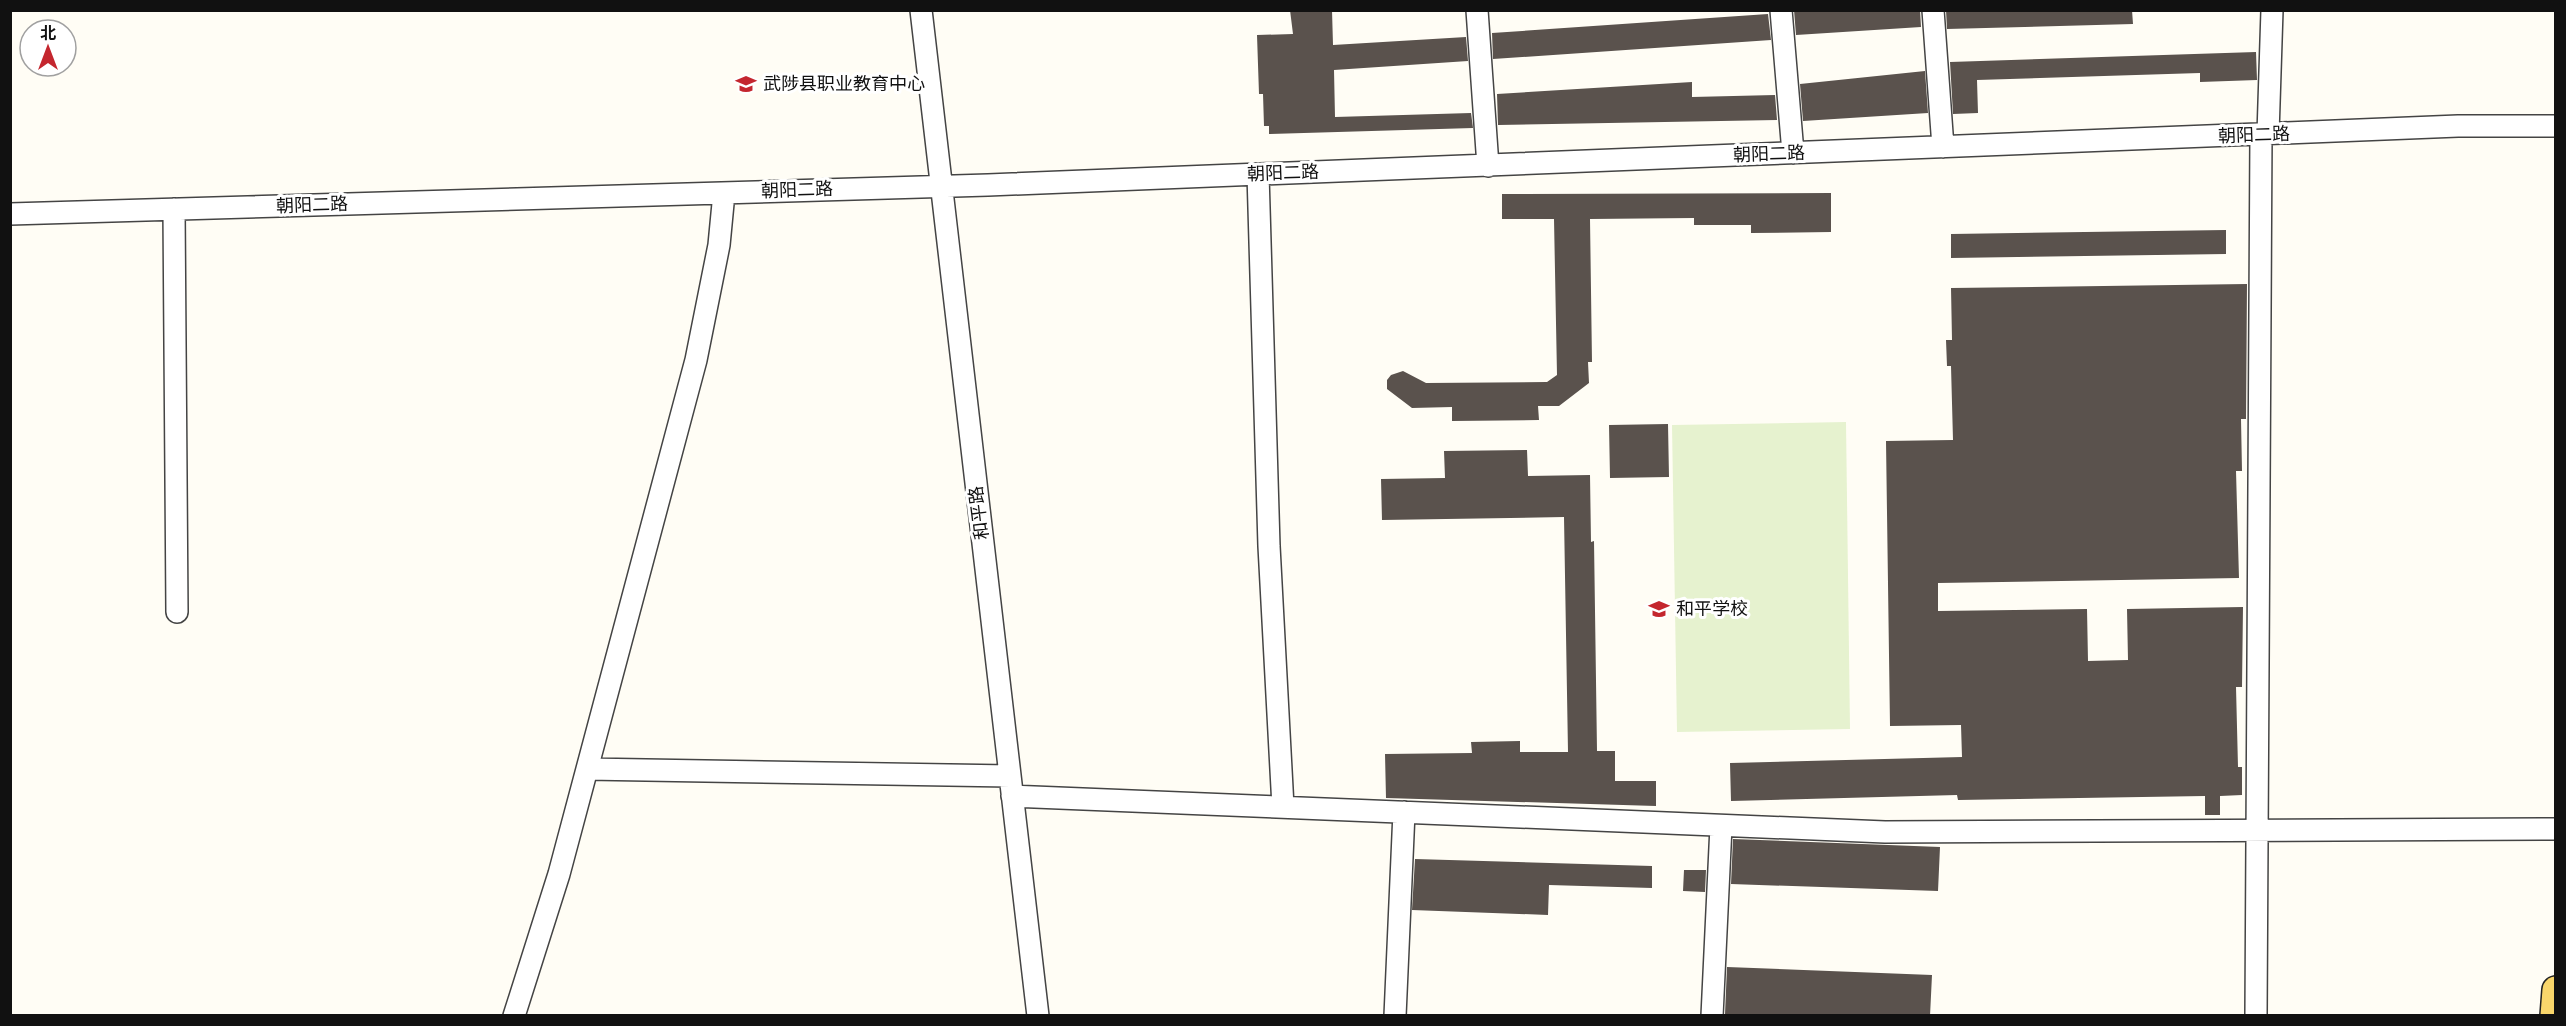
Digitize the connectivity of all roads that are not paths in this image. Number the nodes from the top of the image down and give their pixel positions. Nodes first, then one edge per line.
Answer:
1 (921, 10) edge
2 (1477, 10) edge
3 (1781, 10) edge
4 (1933, 10) edge
5 (2272, 10) edge
6 (2556, 126) edge
7 (2264, 134) junction
8 (1943, 147) junction
9 (1793, 153) junction
10 (1488, 166) junction
11 (1258, 174) junction
12 (941, 186) junction
13 (724, 193) junction
14 (174, 209) junction
15 (10, 214) edge
16 (177, 612) dead end
17 (587, 769) junction
18 (1011, 786) junction
19 (1283, 807) junction
20 (1404, 812) junction
21 (1721, 826) junction
22 (2556, 829) edge
23 (2256, 830) junction
24 (2556, 990) edge
25 (514, 1016) edge
26 (1038, 1016) edge
27 (1395, 1016) edge
28 (1712, 1016) edge
29 (2256, 1016) edge
30 (2554, 1016) edge

1 - 12 street, 和平路
2 - 10 street
3 - 9 street
4 - 8 street
5 - 7 street
6 - 7 street, 朝阳二路
7 - 8 street, 朝阳二路
7 - 23 street
8 - 9 street, 朝阳二路
9 - 10 street, 朝阳二路
10 - 11 street, 朝阳二路
11 - 12 street, 朝阳二路
11 - 19 street
12 - 13 street, 朝阳二路
12 - 18 street, 和平路
13 - 14 street, 朝阳二路
13 - 17 street
14 - 15 street, 朝阳二路
14 - 16 street
17 - 18 street
17 - 25 street
18 - 19 street
18 - 26 street, 和平路
19 - 20 street
20 - 21 street
20 - 27 street
21 - 23 street
21 - 28 street
22 - 23 street
23 - 29 street
24 - 30 main road

